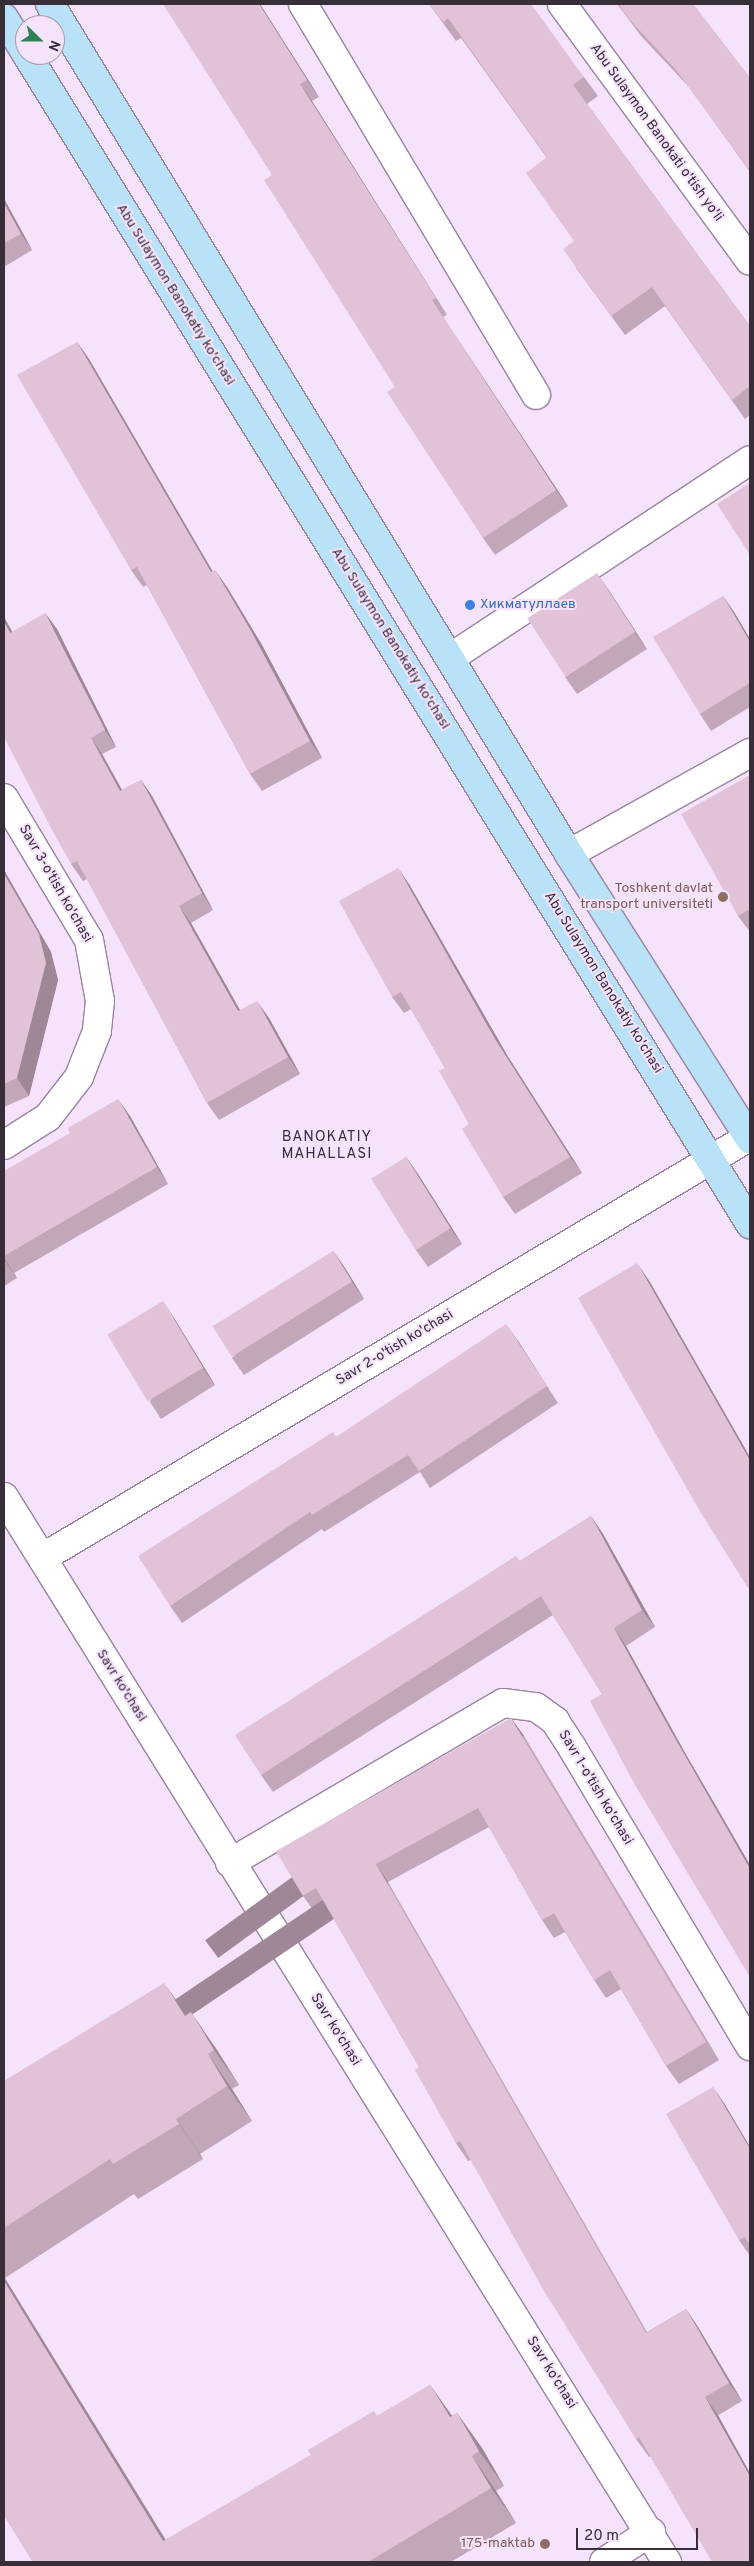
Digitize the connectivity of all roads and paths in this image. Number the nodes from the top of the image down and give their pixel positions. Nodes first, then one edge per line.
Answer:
1 (303, 4) edge
2 (562, 4) edge
3 (58, 7) edge
4 (4, 18) edge
5 (15, 36) edge
6 (33, 65) edge
7 (750, 262) edge
8 (536, 395) dead end
9 (750, 460) edge
10 (450, 658) junction
11 (750, 753) edge
12 (4, 798) edge
13 (569, 854) junction
14 (750, 1138) edge
15 (4, 1145) edge
16 (711, 1160) junction
17 (750, 1224) edge
18 (4, 1496) edge
19 (42, 1558) junction
20 (230, 1863) junction
21 (750, 2046) edge
22 (651, 2532) junction
23 (604, 2562) edge
24 (667, 2562) edge

1 - 8 street
2 - 7 street, Abu Sulaymon Banokati o'tish yo'li
3 - 10 main road
4 - 5 main road, Abu Sulaymon Banokatiy ko'chasi
6 - 16 main road, Abu Sulaymon Banokatiy ko'chasi
9 - 10 street
10 - 13 main road
11 - 13 street
12 - 15 street, Savr 3-o'tish ko'chasi
13 - 14 main road
14 - 16 street, Savr 2-o'tish ko'chasi
16 - 17 main road, Abu Sulaymon Banokatiy ko'chasi
16 - 19 street, Savr 2-o'tish ko'chasi
18 - 19 street, Savr ko'chasi
19 - 20 street, Savr ko'chasi
20 - 21 street, Savr 1-o'tish ko'chasi
20 - 22 street, Savr ko'chasi
22 - 23 street
22 - 24 street, Savr ko'chasi

